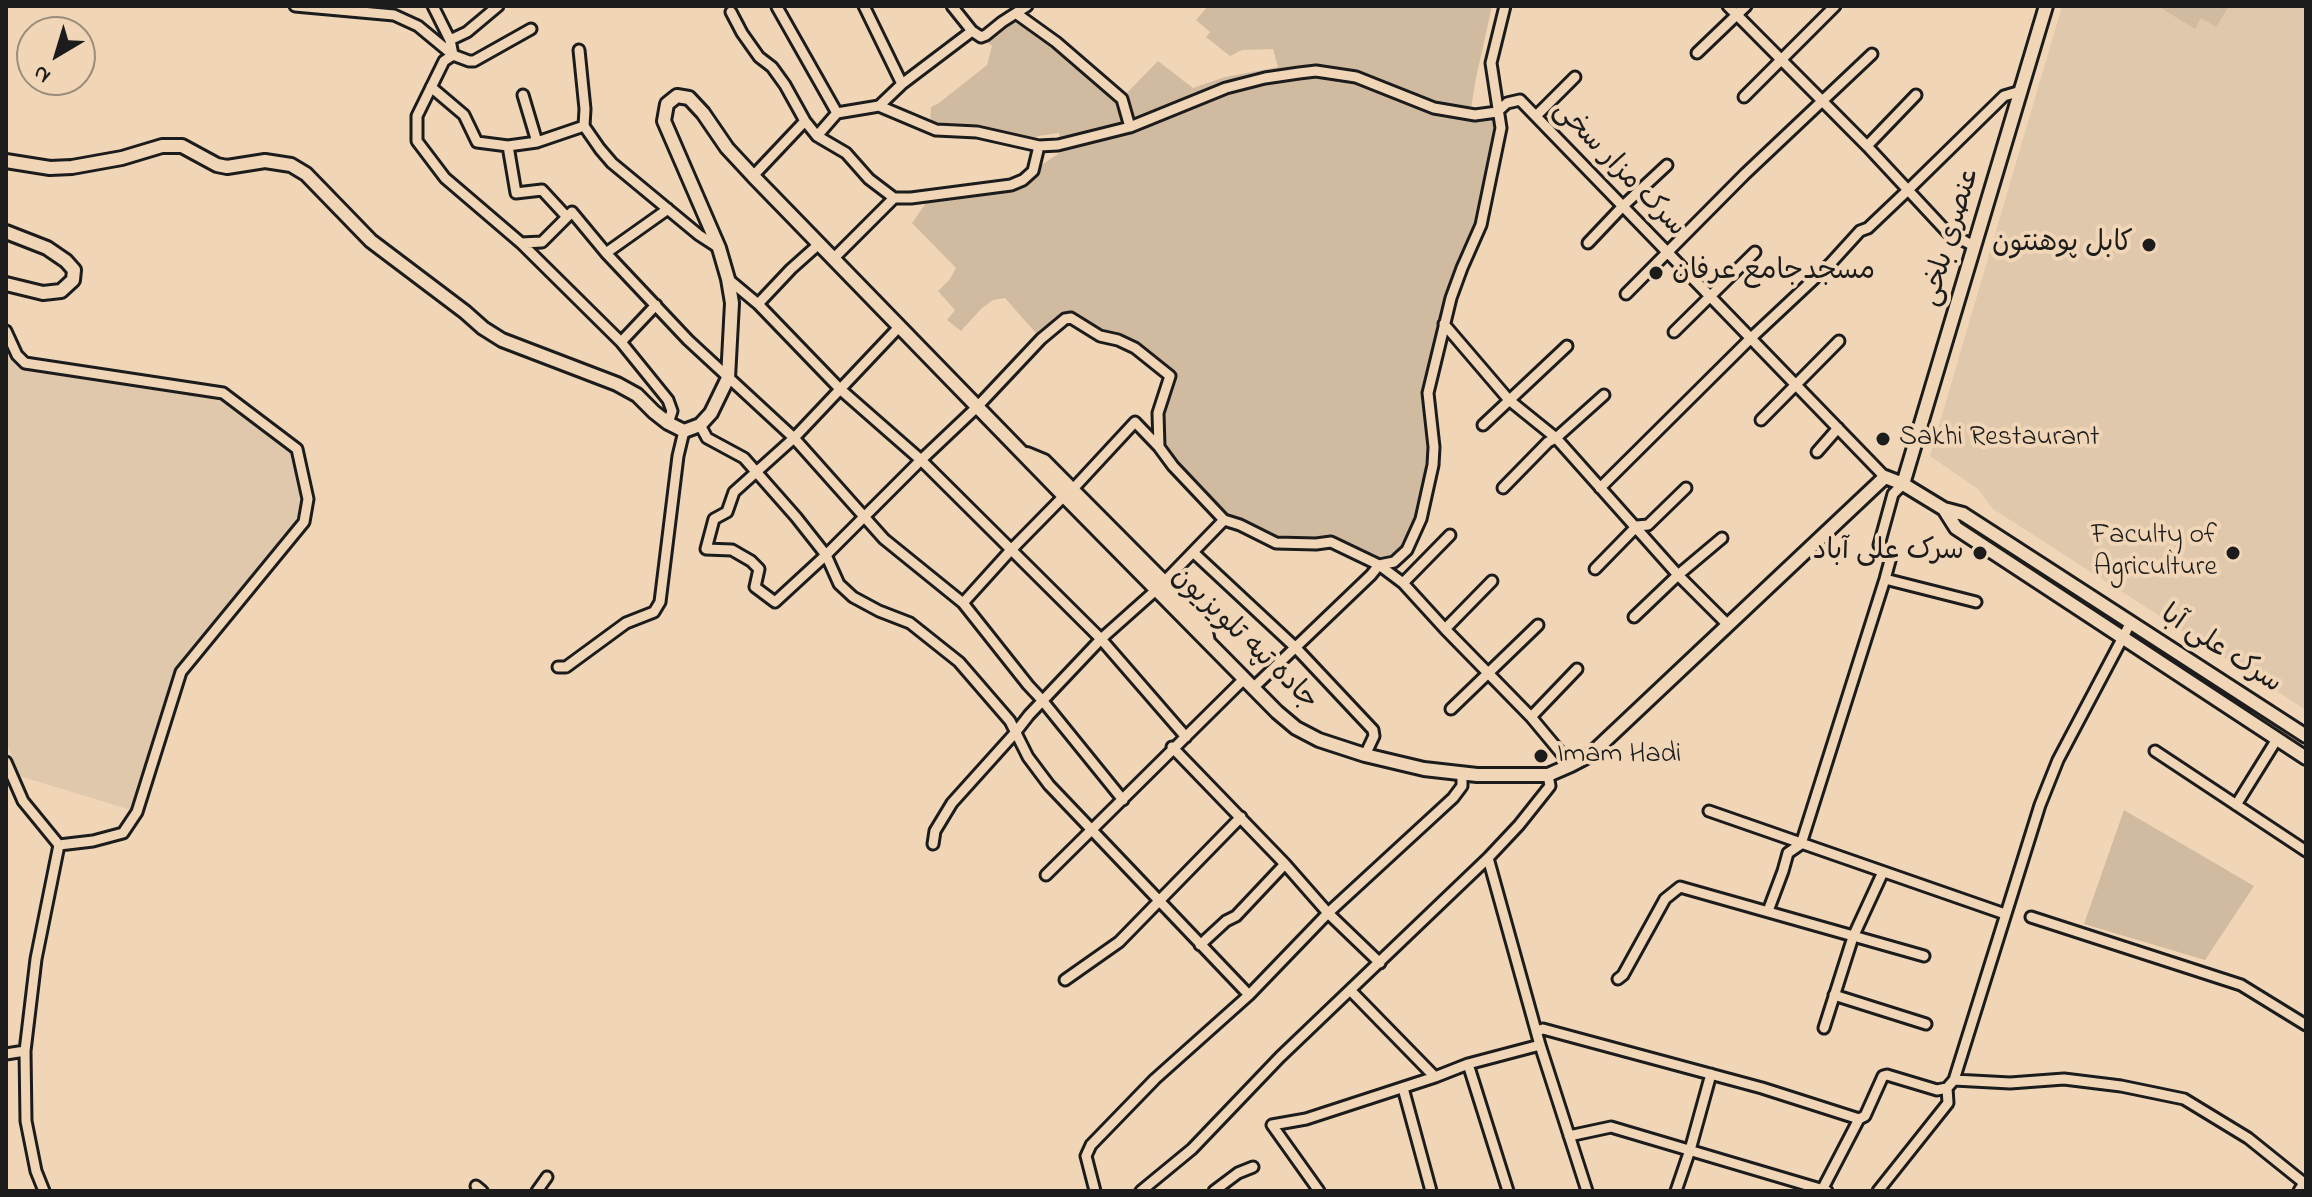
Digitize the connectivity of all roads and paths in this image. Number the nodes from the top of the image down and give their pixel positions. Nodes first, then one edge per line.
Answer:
1 (295, 6) edge
2 (433, 6) edge
3 (498, 6) edge
4 (864, 6) edge
5 (952, 6) edge
6 (1027, 6) edge
7 (1505, 6) edge
8 (1728, 6) edge
9 (1746, 6) edge
10 (1835, 6) edge
11 (777, 7) edge
12 (2041, 7) edge
13 (731, 12) dead end
14 (1017, 14) junction
15 (1737, 15) junction
16 (531, 29) dead end
17 (972, 31) junction
18 (450, 40) junction
19 (579, 50) dead end
20 (1697, 53) dead end
21 (1872, 54) dead end
22 (453, 55) junction
23 (1781, 59) junction
24 (1575, 77) dead end
25 (902, 84) junction
26 (431, 87) junction
27 (2021, 91) junction
28 (523, 95) dead end
29 (1916, 95) dead end
30 (1744, 97) dead end
31 (1822, 100) junction
32 (879, 106) junction
33 (1497, 112) junction
34 (837, 113) junction
35 (1536, 116) junction
36 (805, 121) junction
37 (584, 126) junction
38 (1130, 127) junction
39 (817, 136) junction
40 (537, 142) junction
41 (508, 146) junction
42 (1039, 146) junction
43 (1867, 146) junction
44 (6, 161) edge
45 (1667, 165) dead end
46 (753, 176) junction
47 (1908, 190) junction
48 (894, 198) junction
49 (1623, 206) junction
50 (668, 209) junction
51 (567, 217) junction
52 (6, 232) edge
53 (521, 243) junction
54 (1588, 243) dead end
55 (819, 244) junction
56 (1974, 246) junction
57 (719, 248) junction
58 (1755, 252) dead end
59 (606, 253) junction
60 (1668, 253) junction
61 (833, 259) junction
62 (728, 279) junction
63 (6, 284) edge
64 (1626, 294) dead end
65 (1711, 297) junction
66 (758, 304) junction
67 (656, 305) junction
68 (1444, 324) junction
69 (899, 327) junction
70 (6, 331) edge
71 (1674, 332) dead end
72 (1751, 338) junction
73 (1839, 341) dead end
74 (621, 342) junction
75 (1567, 346) dead end
76 (728, 378) junction
77 (1797, 385) junction
78 (840, 389) junction
79 (1604, 395) dead end
80 (1509, 400) junction
81 (977, 407) junction
82 (1761, 420) dead end
83 (668, 423) junction
84 (700, 425) junction
85 (1483, 425) dead end
86 (1838, 428) junction
87 (684, 431) junction
88 (794, 438) junction
89 (1556, 438) junction
90 (1159, 447) junction
91 (1817, 452) dead end
92 (921, 460) junction
93 (756, 471) junction
94 (1885, 477) junction
95 (1903, 484) junction
96 (1503, 488) dead end
97 (1600, 488) junction
98 (1686, 488) dead end
99 (1068, 493) junction
100 (1944, 509) junction
101 (864, 517) junction
102 (1224, 520) junction
103 (1637, 526) junction
104 (1450, 535) dead end
105 (1722, 538) dead end
106 (1010, 551) junction
107 (1194, 553) junction
108 (826, 555) junction
109 (1379, 565) junction
110 (1595, 569) dead end
111 (1678, 575) junction
112 (1885, 579) junction
113 (1492, 581) dead end
114 (1403, 583) junction
115 (1160, 586) junction
116 (1976, 602) dead end
117 (963, 603) junction
118 (1634, 617) dead end
119 (2131, 622) junction
120 (1538, 625) dead end
121 (1728, 625) junction
122 (1445, 629) junction
123 (2122, 638) junction
124 (1101, 639) junction
125 (1296, 648) junction
126 (558, 667) dead end
127 (1577, 669) dead end
128 (1489, 673) junction
129 (1248, 684) junction
130 (1042, 700) junction
131 (1451, 709) dead end
132 (1531, 717) junction
133 (1015, 733) junction
134 (2306, 736) edge
135 (1186, 737) junction
136 (2277, 739) junction
137 (1172, 747) junction
138 (2155, 751) dead end
139 (1365, 755) junction
140 (2306, 758) edge
141 (6, 762) edge
142 (1571, 765) junction
143 (1462, 773) junction
144 (1548, 775) junction
145 (1123, 800) junction
146 (2236, 805) junction
147 (1709, 811) dead end
148 (1241, 817) junction
149 (1091, 831) junction
150 (933, 844) dead end
151 (1801, 844) junction
152 (59, 845) junction
153 (2306, 851) edge
154 (1488, 858) junction
155 (1285, 864) junction
156 (1883, 872) junction
157 (1046, 875) dead end
158 (1159, 903) junction
159 (1768, 911) junction
160 (1328, 913) junction
161 (2005, 914) junction
162 (2031, 917) dead end
163 (1853, 937) junction
164 (1200, 945) junction
165 (1924, 956) dead end
166 (1380, 963) junction
167 (1618, 979) dead end
168 (1065, 980) dead end
169 (1351, 991) junction
170 (1249, 995) junction
171 (1834, 995) junction
172 (1926, 1024) dead end
173 (2306, 1025) edge
174 (1824, 1028) dead end
175 (1537, 1031) junction
176 (1540, 1045) junction
177 (25, 1051) junction
178 (6, 1054) edge
179 (1468, 1064) junction
180 (1711, 1074) junction
181 (1435, 1077) junction
182 (1950, 1084) junction
183 (1403, 1088) junction
184 (1859, 1119) junction
185 (1569, 1136) junction
186 (1690, 1150) junction
187 (1253, 1167) dead end
188 (547, 1177) dead end
189 (2303, 1185) edge
190 (1824, 1190) edge
191 (44, 1191) edge
192 (537, 1191) edge
193 (1095, 1191) edge
194 (1141, 1191) edge
195 (1214, 1191) edge
196 (1319, 1191) edge
197 (1431, 1191) edge
198 (1508, 1191) edge
199 (1587, 1191) edge
200 (1676, 1191) edge
201 (1878, 1191) edge

1 - 22 street
2 - 18 street
3 - 18 street
4 - 25 street
5 - 17 street
6 - 14 street
7 - 33 street
8 - 15 street
9 - 15 street
10 - 23 street
11 - 34 street
12 - 27 street, عنصری بلخی
13 - 36 street
14 - 17 street
14 - 38 street
15 - 20 street
15 - 23 street
16 - 22 street
17 - 25 street
18 - 22 street
19 - 37 street
21 - 31 street
22 - 26 street
23 - 30 street
23 - 31 street
24 - 35 street
25 - 32 street
26 - 41 street
26 - 53 street
27 - 47 street
27 - 56 street, عنصری بلخی
28 - 40 street
29 - 43 street
31 - 43 street
31 - 60 street
32 - 34 street
32 - 42 street
33 - 35 street, سرک مزار سخی
33 - 38 street
33 - 68 street
34 - 39 street
35 - 49 street, سرک مزار سخی
36 - 39 street
36 - 46 street
37 - 40 street
37 - 50 street
38 - 42 street
39 - 48 street
40 - 41 street
41 - 51 street
42 - 48 street
43 - 47 street
44 - 83 street
45 - 49 street
46 - 55 street
46 - 57 street
47 - 56 street
47 - 72 street
48 - 61 street
49 - 54 street
49 - 60 street, سرک مزار سخی
50 - 57 street
50 - 59 street
51 - 53 street
51 - 59 street
52 - 63 street
53 - 74 street
55 - 61 street
55 - 66 street
56 - 95 street, عنصری بلخی
57 - 62 street
58 - 65 street
59 - 67 street
60 - 64 street
60 - 65 street, سرک مزار سخی
61 - 69 street
62 - 66 street
62 - 76 street
65 - 71 street
65 - 72 street, سرک مزار سخی
66 - 78 street
67 - 74 street
67 - 76 street
68 - 80 street
68 - 109 street
69 - 78 street
69 - 81 street
70 - 152 street
72 - 77 street, سرک مزار سخی
72 - 97 street
73 - 77 street
74 - 83 street
75 - 80 street
76 - 84 street
76 - 88 street
77 - 82 street
77 - 86 street, سرک مزار سخی
78 - 88 street
78 - 92 street
79 - 89 street
80 - 85 street
80 - 89 street
81 - 90 street
81 - 92 street
81 - 99 street, جاده تپه تلویزیون
83 - 87 street
84 - 87 street
84 - 93 street
86 - 91 street
86 - 94 street, سرک مزار سخی
87 - 126 street
88 - 93 street
88 - 101 street
89 - 96 street
89 - 97 street
90 - 99 street
90 - 102 street
92 - 101 street
92 - 106 street
93 - 108 street
93 - 108 street
94 - 95 street
94 - 121 street, جاده تپه تلویزیون
95 - 100 street
95 - 112 street
97 - 103 street
98 - 103 street
99 - 106 street
99 - 115 street, جاده تپه تلویزیون
100 - 119 street, سرک علی آبا
100 - 123 street
101 - 108 street
101 - 117 street
102 - 107 street
102 - 109 street
103 - 110 street
103 - 111 street
104 - 114 street
105 - 111 street
106 - 117 street
106 - 124 street
107 - 115 street
107 - 125 street
108 - 133 street
109 - 114 street
109 - 125 street
111 - 118 street
111 - 121 street
112 - 116 street
112 - 151 street
113 - 122 street
114 - 122 street
115 - 124 street
115 - 129 street, جاده تپه تلویزیون
117 - 130 street
119 - 123 street
119 - 134 street, سرک علی آبا
120 - 128 street
121 - 142 street, جاده تپه تلویزیون
122 - 128 street
123 - 136 street
123 - 161 street
124 - 130 street
124 - 135 street
125 - 129 street
125 - 139 street
127 - 132 street
128 - 131 street
128 - 132 street
129 - 135 street
129 - 139 street, جاده تپه تلویزیون
130 - 133 street
130 - 145 street
132 - 142 street
133 - 149 street
133 - 150 street
135 - 137 street
136 - 140 street
136 - 146 street
137 - 145 street
137 - 148 street
138 - 146 street
139 - 143 street, جاده تپه تلویزیون
141 - 152 street
142 - 144 street, جاده تپه تلویزیون
143 - 144 street, جاده تپه تلویزیون
143 - 160 street
144 - 154 street
145 - 149 street
146 - 153 street
147 - 151 street
148 - 155 street
148 - 158 street
149 - 157 street
149 - 158 street
151 - 156 street
151 - 159 street
152 - 177 street
154 - 166 street
154 - 175 street
155 - 160 street
155 - 164 street
156 - 161 street
156 - 163 street
158 - 164 street
158 - 168 street
159 - 163 street
159 - 167 street
160 - 166 street
160 - 170 street
161 - 182 street
162 - 173 street
163 - 165 street
163 - 171 street
164 - 170 street
166 - 169 street
169 - 181 street
169 - 194 street
170 - 193 street
171 - 172 street
171 - 174 street
175 - 176 street
175 - 180 street
176 - 179 street
176 - 185 street
177 - 178 street
177 - 191 street
179 - 181 street
179 - 198 street
180 - 184 street
180 - 186 street
181 - 183 street
182 - 184 street
182 - 189 street
182 - 201 street
183 - 196 street
183 - 197 street
184 - 190 street
185 - 186 street
185 - 199 street
186 - 190 street
186 - 200 street
187 - 195 street
188 - 192 street

